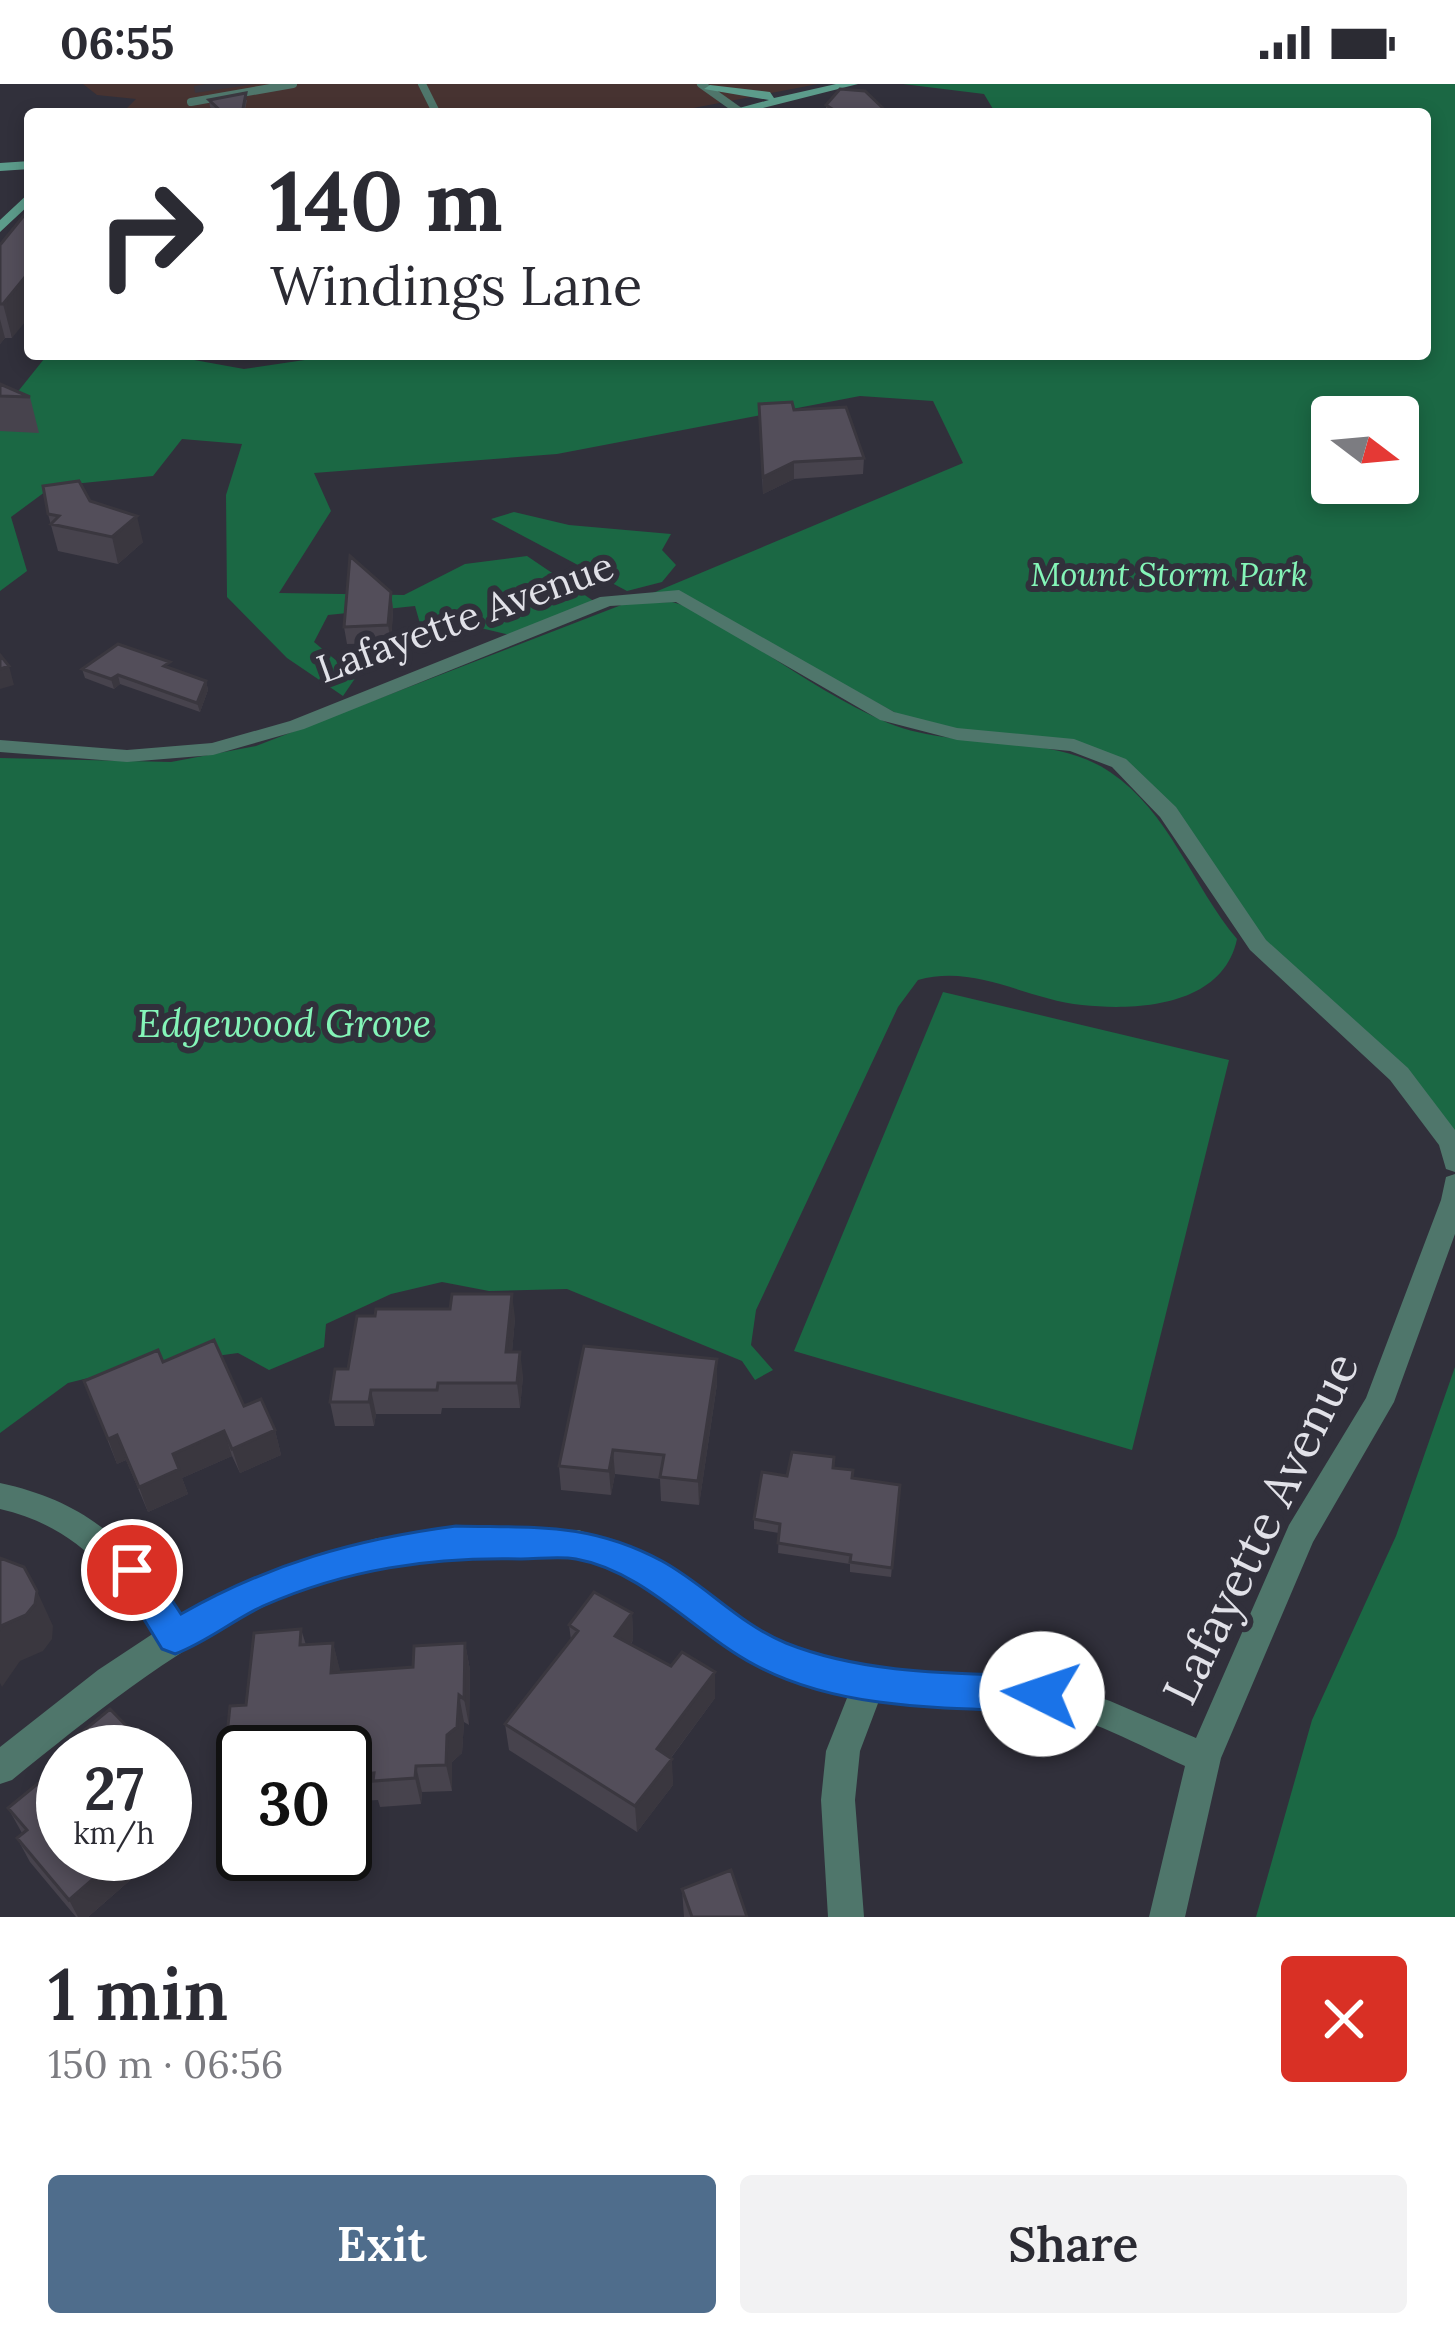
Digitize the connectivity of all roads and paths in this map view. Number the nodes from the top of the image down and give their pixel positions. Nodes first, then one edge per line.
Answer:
1 (293, 84) edge
2 (852, 84) edge
3 (705, 86) edge
4 (802, 96) junction
5 (191, 103) dead end
6 (735, 108) edge
7 (756, 108) edge
8 (6, 215) edge
9 (0, 228) edge
10 (0, 746) edge
11 (1454, 1148) edge
12 (1455, 1184) edge
13 (0, 1496) edge
14 (175, 1637) junction
15 (869, 1682) junction
16 (1204, 1758) junction
17 (0, 1768) edge
18 (846, 1917) edge
19 (1167, 1917) edge

1 - 5 lane
2 - 4 main road
3 - 4 main road
3 - 6 lane
4 - 7 main road
8 - 9 main road
10 - 11 street, Lafayette Avenue
12 - 16 street, Lafayette Avenue
13 - 14 street
14 - 15 street
14 - 17 street
15 - 16 street
15 - 18 street
16 - 19 street, Lafayette Avenue

